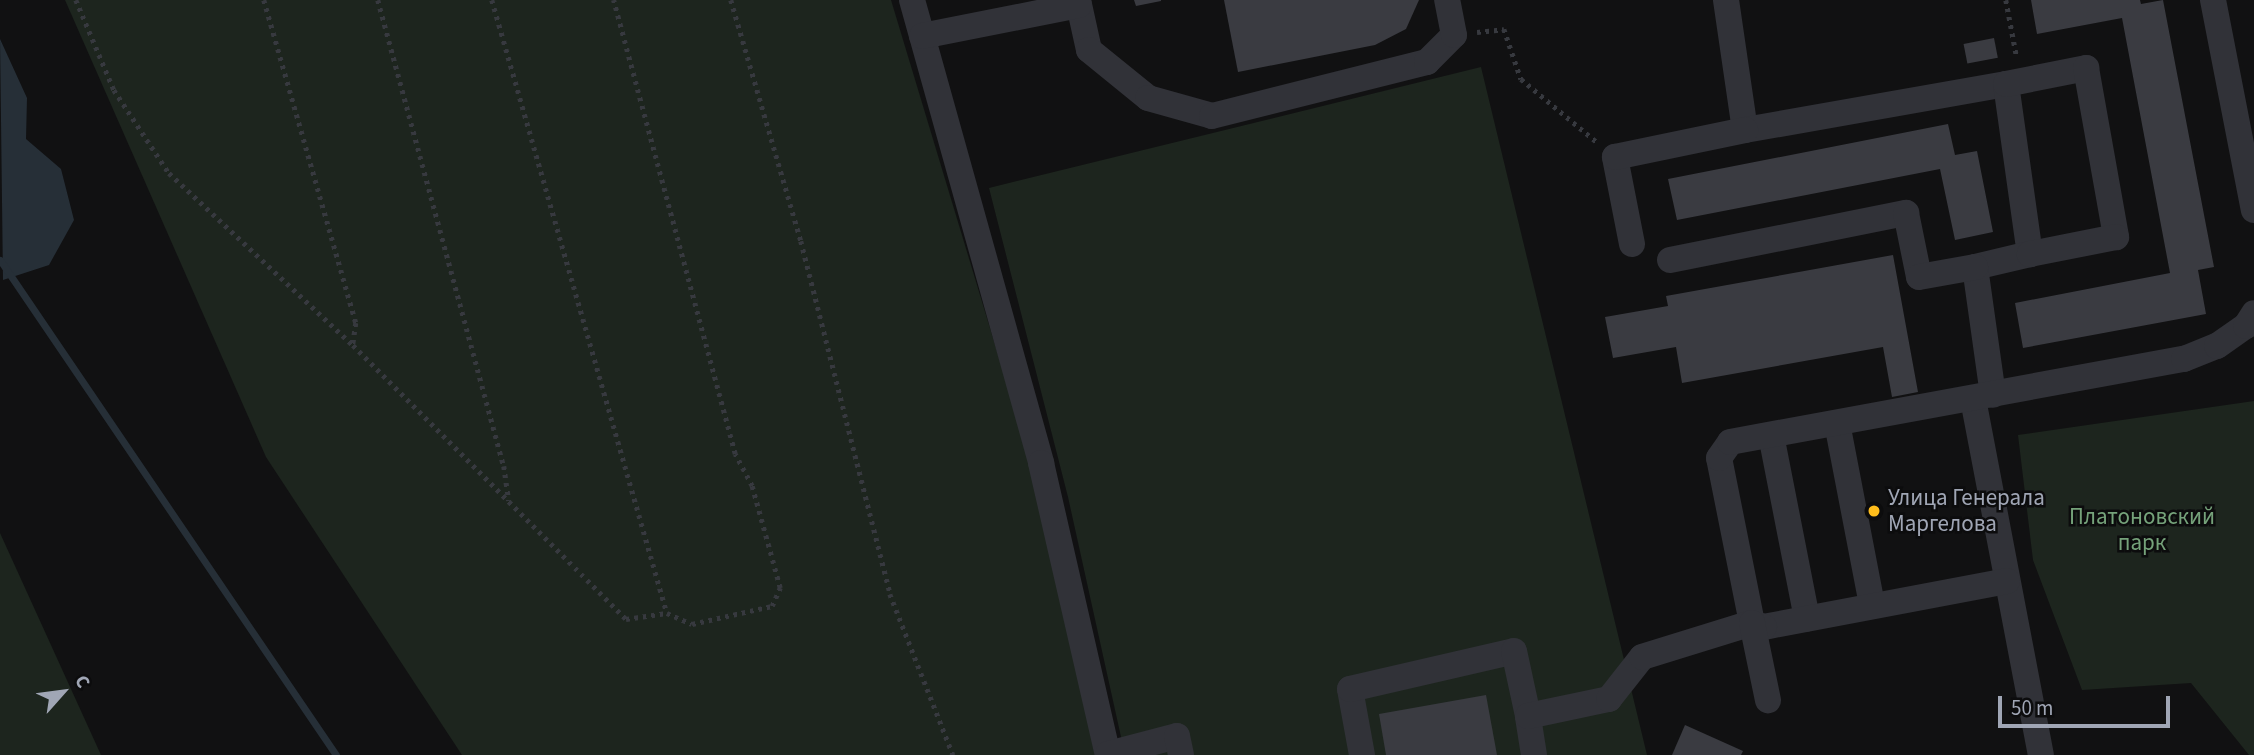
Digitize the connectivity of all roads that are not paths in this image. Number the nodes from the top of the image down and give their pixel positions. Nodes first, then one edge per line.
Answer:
1 (912, 0) edge
2 (1447, 0) edge
3 (1726, 0) edge
4 (2213, 0) edge
5 (1078, 3) edge
6 (922, 36) junction
7 (2014, 83) junction
8 (1745, 130) junction
9 (2254, 210) edge
10 (1632, 244) dead end
11 (2030, 254) junction
12 (1670, 260) dead end
13 (1975, 267) junction
14 (2254, 313) edge
15 (1983, 397) junction
16 (1837, 424) junction
17 (1771, 435) junction
18 (2007, 581) junction
19 (1872, 605) junction
20 (1807, 618) junction
21 (1752, 623) junction
22 (1768, 700) dead end
23 (1528, 716) junction
24 (1108, 755) edge
25 (1181, 755) edge
26 (1363, 755) edge
27 (1534, 755) edge
28 (2041, 755) edge

1 - 6 street
2 - 5 street
3 - 8 street
4 - 9 street
5 - 6 street
6 - 24 street
7 - 8 street
7 - 11 street
7 - 11 street
8 - 10 street
11 - 13 street
12 - 13 street
13 - 15 street
14 - 15 street
15 - 16 street
15 - 18 street
16 - 17 street
16 - 19 street
17 - 20 street
17 - 21 street
18 - 19 street
18 - 28 street
19 - 20 street
20 - 21 street
21 - 22 street
21 - 23 street
23 - 26 street
23 - 27 street
24 - 25 street

